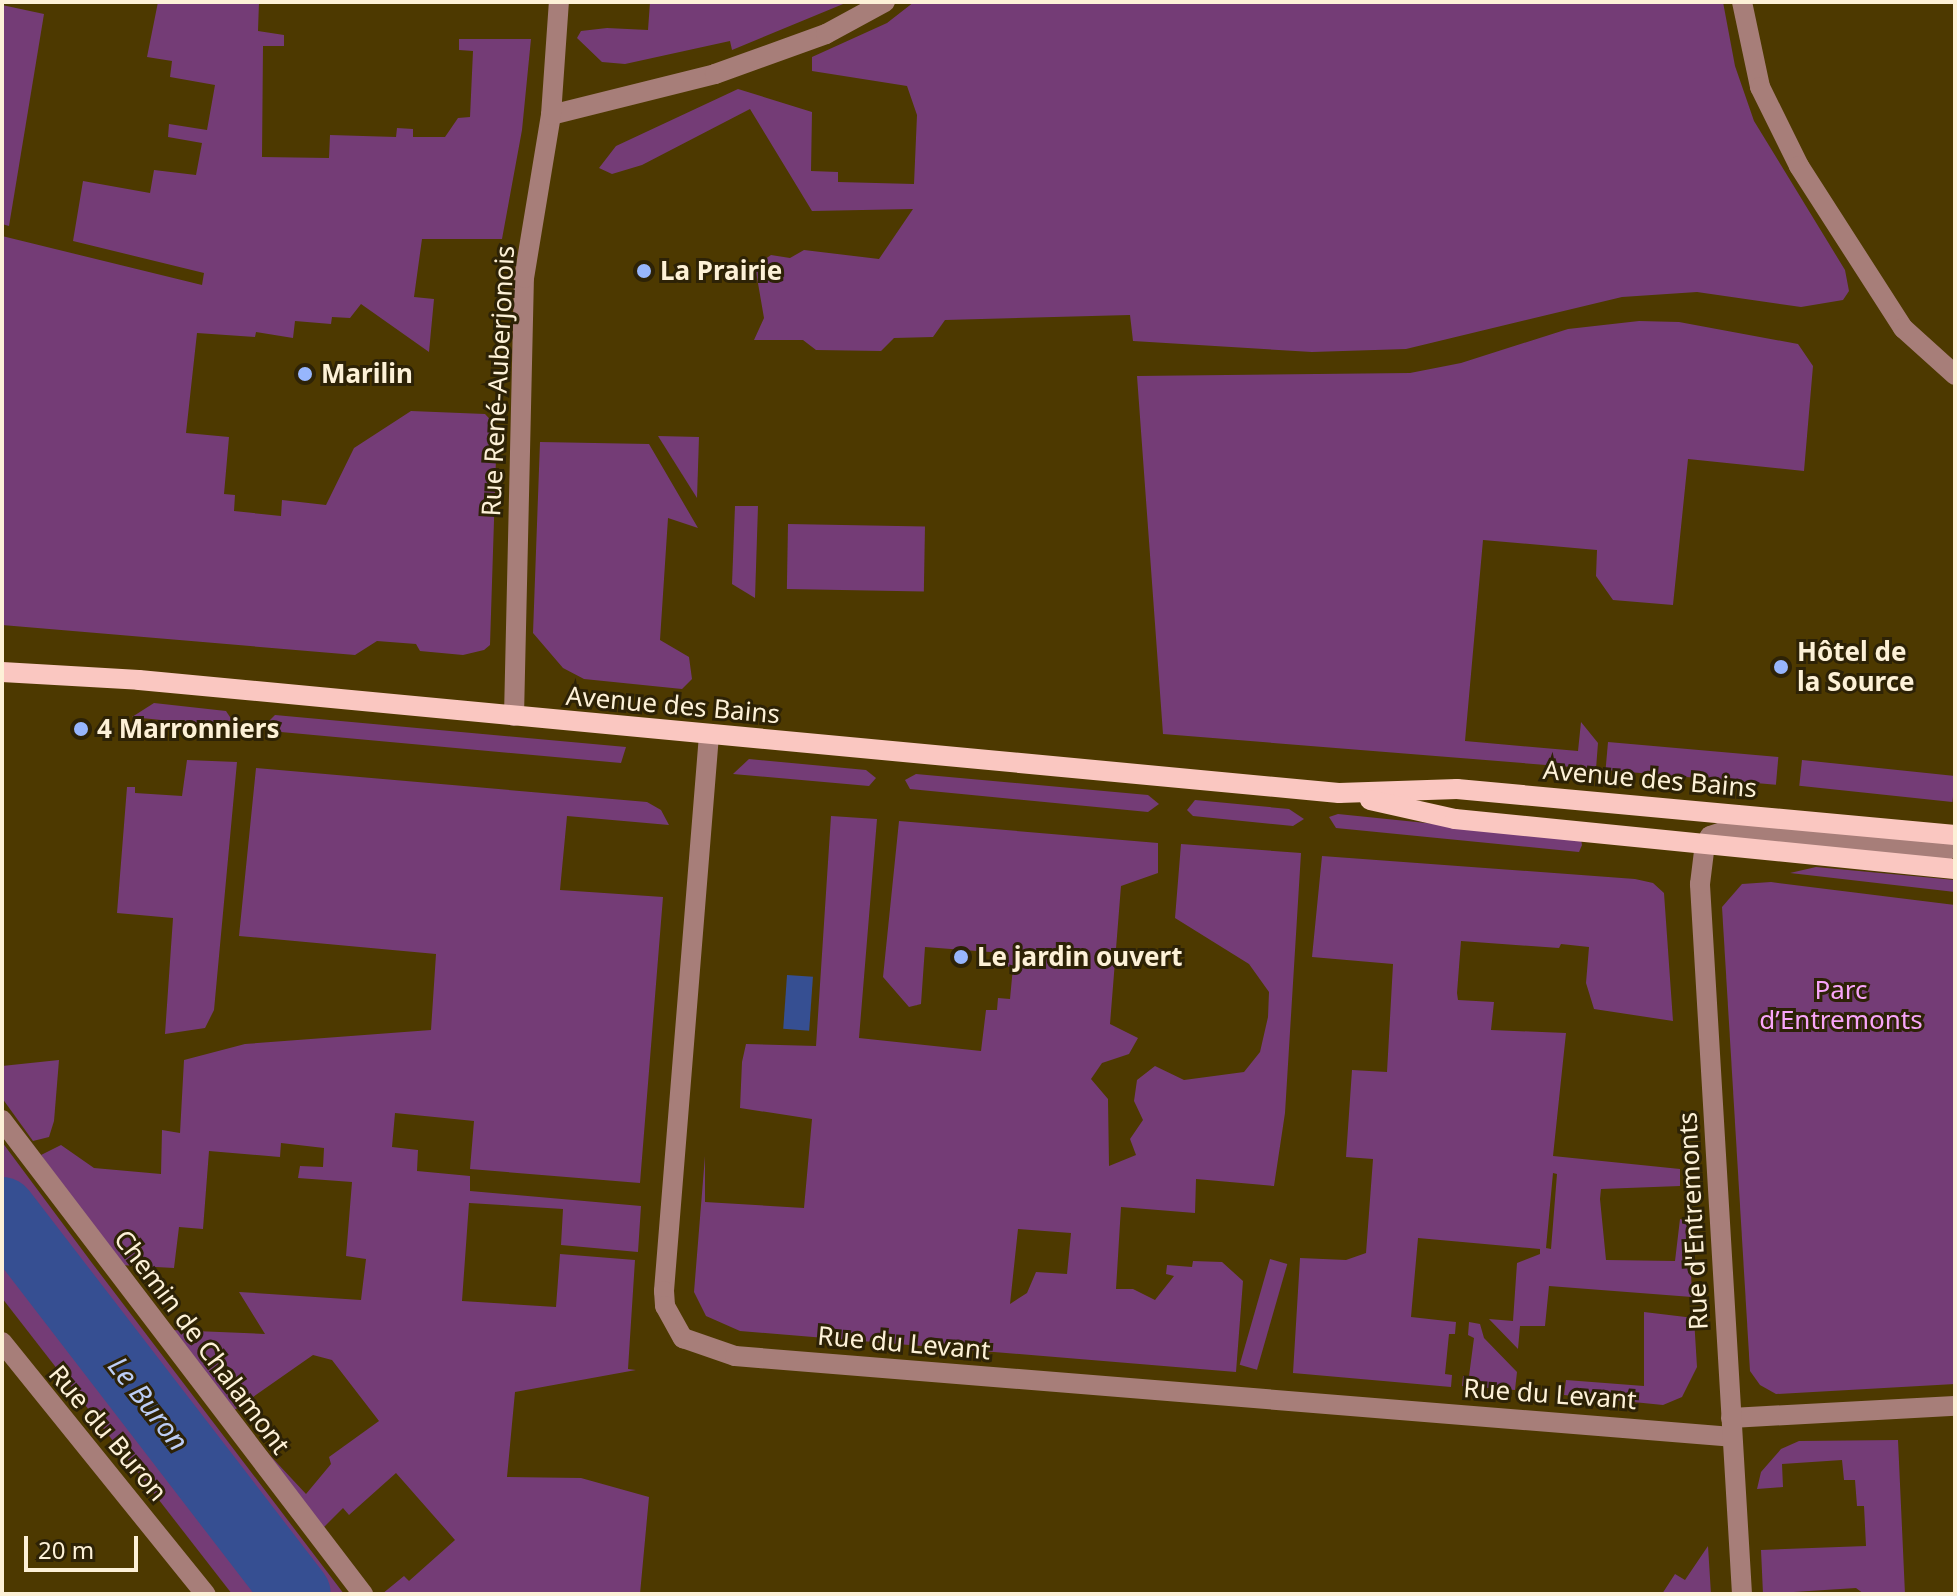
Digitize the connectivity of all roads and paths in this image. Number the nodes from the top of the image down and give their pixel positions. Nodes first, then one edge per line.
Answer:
1 (559, 2) edge
2 (885, 2) edge
3 (1742, 2) edge
4 (551, 115) junction
5 (1955, 375) edge
6 (2, 672) edge
7 (514, 716) junction
8 (709, 735) junction
9 (1339, 793) junction
10 (1955, 838) edge
11 (1705, 845) junction
12 (1955, 869) edge
13 (2, 1120) edge
14 (2, 1342) edge
15 (1955, 1406) edge
16 (1731, 1427) junction
17 (205, 1594) edge
18 (363, 1594) edge
19 (1742, 1594) edge

1 - 4 street, Rue René-Auberjonois
2 - 4 street
3 - 5 street
4 - 7 street, Rue René-Auberjonois
6 - 7 main road, Avenue des Bains
7 - 8 main road, Avenue des Bains
8 - 9 main road, Avenue des Bains
8 - 16 street, Rue du Levant
9 - 10 main road, Avenue des Bains
9 - 11 main road, Avenue des Bains
10 - 11 street, Avenue des Bains
11 - 12 main road, Avenue des Bains
11 - 16 street, Rue d'Entremonts
13 - 18 street, Chemin de Chalamont
14 - 17 street, Rue du Buron
15 - 16 street, Rue du Levant
16 - 19 street, Rue d'Entremonts

